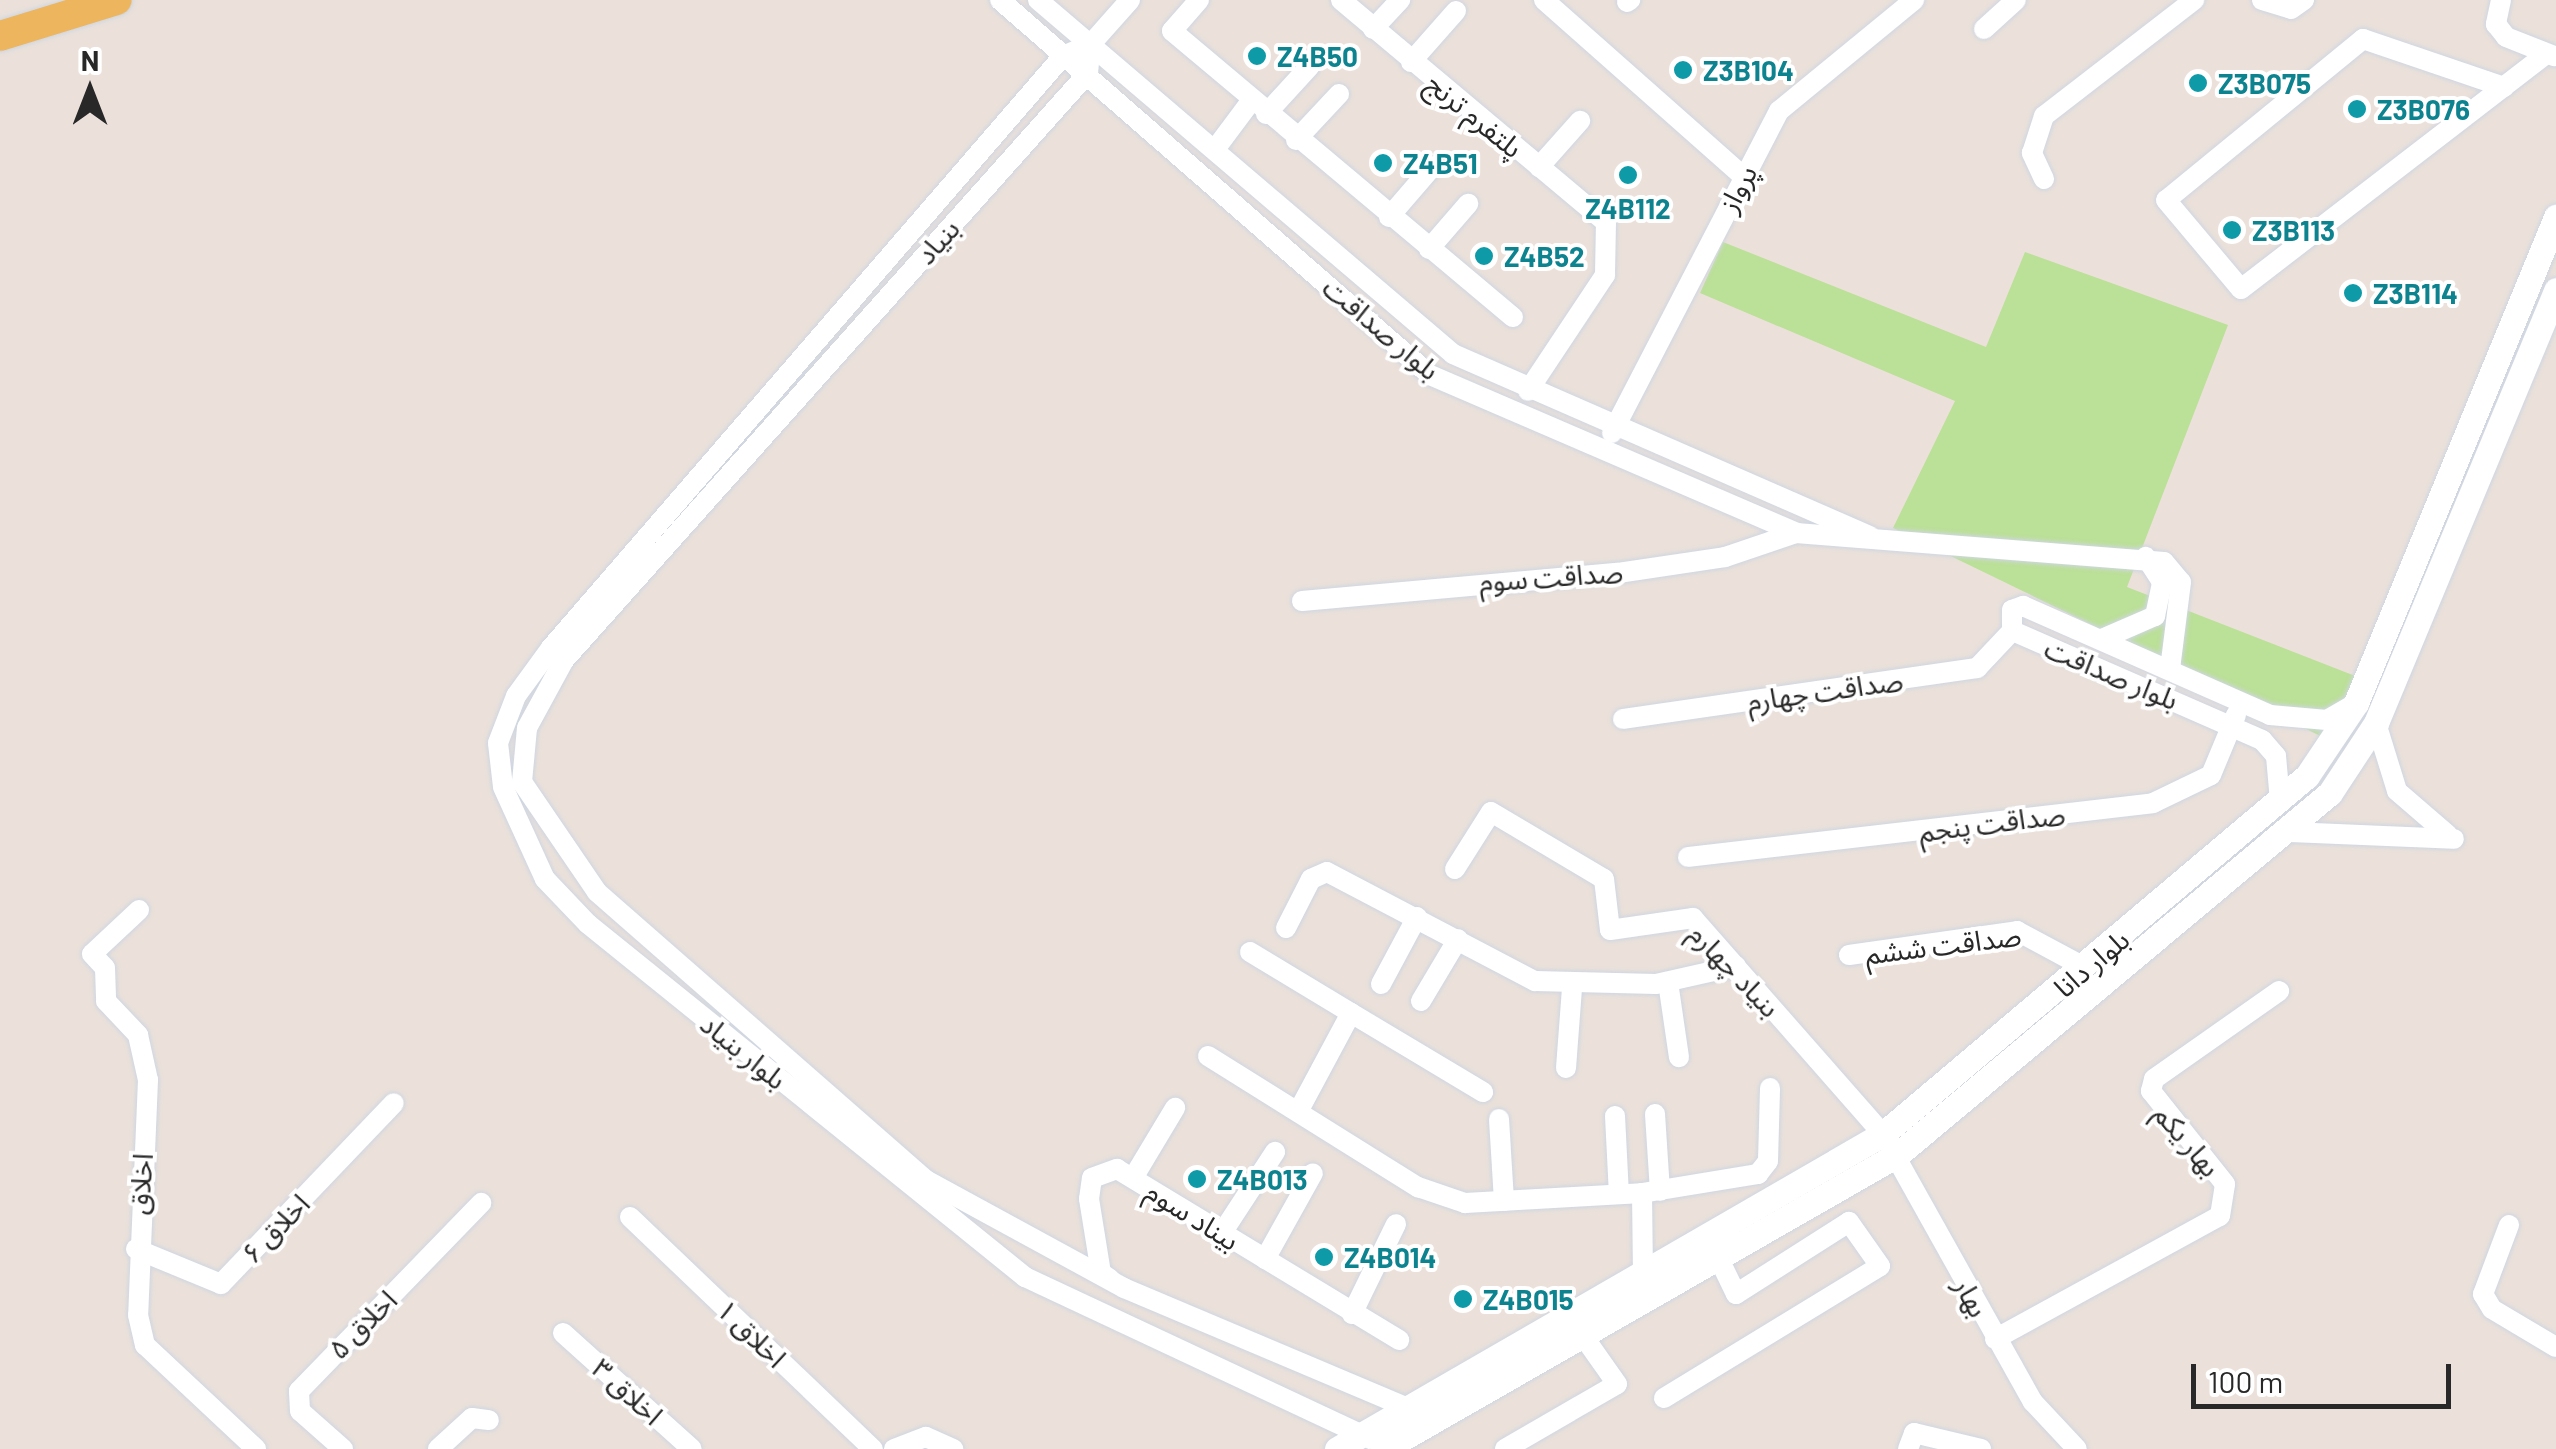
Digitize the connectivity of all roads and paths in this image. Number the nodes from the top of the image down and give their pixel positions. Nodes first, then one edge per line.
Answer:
1 (117, 0) edge
2 (1000, 0) edge
3 (1038, 0) edge
4 (1130, 0) edge
5 (1199, 0) edge
6 (1340, 0) edge
7 (1400, 0) edge
8 (1544, 0) edge
9 (1914, 0) edge
10 (2016, 0) edge
11 (2194, 0) edge
12 (2262, 0) edge
13 (2304, 0) edge
14 (2501, 0) edge
15 (1456, 11) dead end
16 (1373, 28) junction
17 (1984, 28) dead end
18 (0, 36) edge
19 (1091, 44) junction
20 (2551, 55) edge
21 (1063, 56) junction
22 (1411, 62) junction
23 (1309, 67) dead end
24 (1088, 73) junction
25 (2504, 87) junction
26 (1338, 94) dead end
27 (1258, 107) junction
28 (1580, 121) dead end
29 (1296, 140) junction
30 (1216, 148) junction
31 (1433, 166) dead end
32 (1538, 167) junction
33 (1742, 175) junction
34 (2044, 179) dead end
35 (1468, 204) dead end
36 (1388, 217) junction
37 (2556, 218) edge
38 (1428, 249) junction
39 (2556, 290) edge
40 (1513, 316) dead end
41 (1528, 391) junction
42 (1618, 422) junction
43 (1605, 447) junction
44 (729, 476) joint
45 (1796, 533) junction
46 (1894, 547) junction
47 (2145, 556) junction
48 (1302, 600) dead end
49 (2012, 631) junction
50 (2102, 640) junction
51 (2170, 669) junction
52 (2240, 702) junction
53 (2356, 703) junction
54 (1623, 719) dead end
55 (2376, 723) junction
56 (2233, 724) junction
57 (2280, 801) junction
58 (2290, 832) junction
59 (1688, 857) dead end
60 (1455, 870) dead end
61 (139, 910) dead end
62 (1417, 917) junction
63 (1286, 928) dead end
64 (1458, 939) junction
65 (1250, 952) dead end
66 (1849, 956) dead end
67 (1736, 966) junction
68 (2086, 968) junction
69 (1668, 982) junction
70 (1381, 984) dead end
71 (1572, 988) junction
72 (2279, 990) dead end
73 (1421, 1001) dead end
74 (1351, 1013) junction
75 (1208, 1056) dead end
76 (1679, 1057) dead end
77 (1566, 1068) dead end
78 (1770, 1088) dead end
79 (1483, 1092) dead end
80 (394, 1103) dead end
81 (1175, 1108) dead end
82 (1298, 1112) junction
83 (1655, 1114) dead end
84 (1615, 1116) dead end
85 (1499, 1120) dead end
86 (1890, 1145) junction
87 (1274, 1152) dead end
88 (1314, 1173) dead end
89 (1133, 1178) junction
90 (1651, 1192) junction
91 (1619, 1194) junction
92 (1504, 1201) junction
93 (481, 1203) dead end
94 (630, 1217) dead end
95 (1396, 1224) dead end
96 (2509, 1225) dead end
97 (1222, 1232) junction
98 (136, 1249) junction
99 (1265, 1259) junction
100 (1721, 1263) junction
101 (1643, 1276) junction
102 (1124, 1288) junction
103 (1352, 1314) junction
104 (563, 1333) dead end
105 (1995, 1339) junction
106 (1399, 1340) dead end
107 (1586, 1340) junction
108 (2556, 1347) edge
109 (1664, 1398) dead end
110 (1420, 1416) junction
111 (489, 1420) dead end
112 (1377, 1444) edge
113 (256, 1449) edge
114 (342, 1449) edge
115 (438, 1449) edge
116 (692, 1449) edge
117 (873, 1449) edge
118 (894, 1449) edge
119 (953, 1449) edge
120 (1338, 1449) edge
121 (1505, 1449) edge
122 (1908, 1449) edge
123 (1981, 1449) edge
124 (2077, 1449) edge

1 - 18 main road
2 - 21 street, بلوار صداقت
3 - 19 street, بلوار صداقت
4 - 19 street
5 - 27 street
6 - 16 street, پلتفرم ترنج
7 - 16 street
8 - 33 street
9 - 33 street, پرواز
10 - 17 street
11 - 34 street
12 - 13 street
14 - 20 street
15 - 22 street, پلتفرم ترنج
16 - 22 street, پلتفرم ترنج
19 - 21 street
19 - 24 street
19 - 30 street, بلوار صداقت
20 - 25 street
21 - 24 street, بلوار صداقت
21 - 112 street, بلوار بنیاد
22 - 32 street, پلتفرم ترنج
23 - 27 street
24 - 43 street, بلوار صداقت
24 - 44 street, بنیاد
25 - 25 street
26 - 29 street
27 - 29 street
27 - 30 street
28 - 32 street, پلتفرم ترنج
29 - 36 street
30 - 41 street, بلوار صداقت
31 - 36 street
32 - 41 street, پلتفرم ترنج
33 - 42 street, پرواز
35 - 38 street
36 - 38 street
37 - 53 street, بلوار دانا
38 - 40 street
39 - 55 street, بلوار دانا
41 - 42 street, بلوار صداقت
42 - 43 street, پرواز
42 - 46 street, بلوار صداقت
43 - 45 street, بلوار صداقت
44 - 102 street, بلوار بنیاد
45 - 46 street, بلوار صداقت
45 - 48 street, صداقت سوم
46 - 47 street, بلوار صداقت
47 - 50 street, بلوار صداقت
47 - 51 street, بلوار صداقت
49 - 50 street, بلوار صداقت
49 - 54 street, صداقت چهارم
49 - 56 street, بلوار صداقت
50 - 51 street, بلوار صداقت
51 - 52 street, بلوار صداقت
52 - 53 street, بلوار صداقت
52 - 56 street, صداقت پنجم
53 - 57 street, بلوار دانا
55 - 58 street, بلوار دانا
55 - 58 street
56 - 57 street, بلوار صداقت
56 - 59 street, صداقت پنجم
57 - 68 street, بلوار دانا
58 - 86 street, بلوار دانا
60 - 67 street, بنیاد چهارم
61 - 98 street, اخلاق
62 - 63 street
62 - 64 street
62 - 70 street
64 - 71 street
64 - 73 street
65 - 74 street
66 - 68 street, صداقت ششم
67 - 69 street
67 - 86 street, بنیاد چهارم
68 - 86 street, بلوار دانا
69 - 71 street
69 - 76 street
71 - 77 street
72 - 105 street, بهار یکم
74 - 79 street
74 - 82 street
75 - 82 street
78 - 90 street
80 - 98 street, اخلاق ۶
81 - 89 street
82 - 92 street
83 - 90 street
84 - 91 street
85 - 92 street
86 - 100 street, بلوار دانا
86 - 101 street, بلوار دانا
86 - 105 street, بهار
87 - 97 street
88 - 99 street
89 - 97 street, بیناد سوم
89 - 102 street, بیناد سوم
90 - 91 street
90 - 101 street
91 - 92 street
93 - 114 street, اخلاق ۵
94 - 117 street, اخلاق ۱
95 - 103 street
96 - 108 street
97 - 99 street, بیناد سوم
98 - 113 street, اخلاق
99 - 103 street, بیناد سوم
100 - 107 street, بلوار دانا
100 - 109 street
101 - 110 street, بلوار دانا
102 - 110 street, بلوار بنیاد
103 - 106 street, بیناد سوم
104 - 116 street, اخلاق ۳
105 - 124 street, بهار
107 - 110 street, بلوار دانا
107 - 121 street
110 - 112 street, بلوار دانا
111 - 115 street
112 - 120 street, بلوار دانا
118 - 119 street
122 - 123 street

